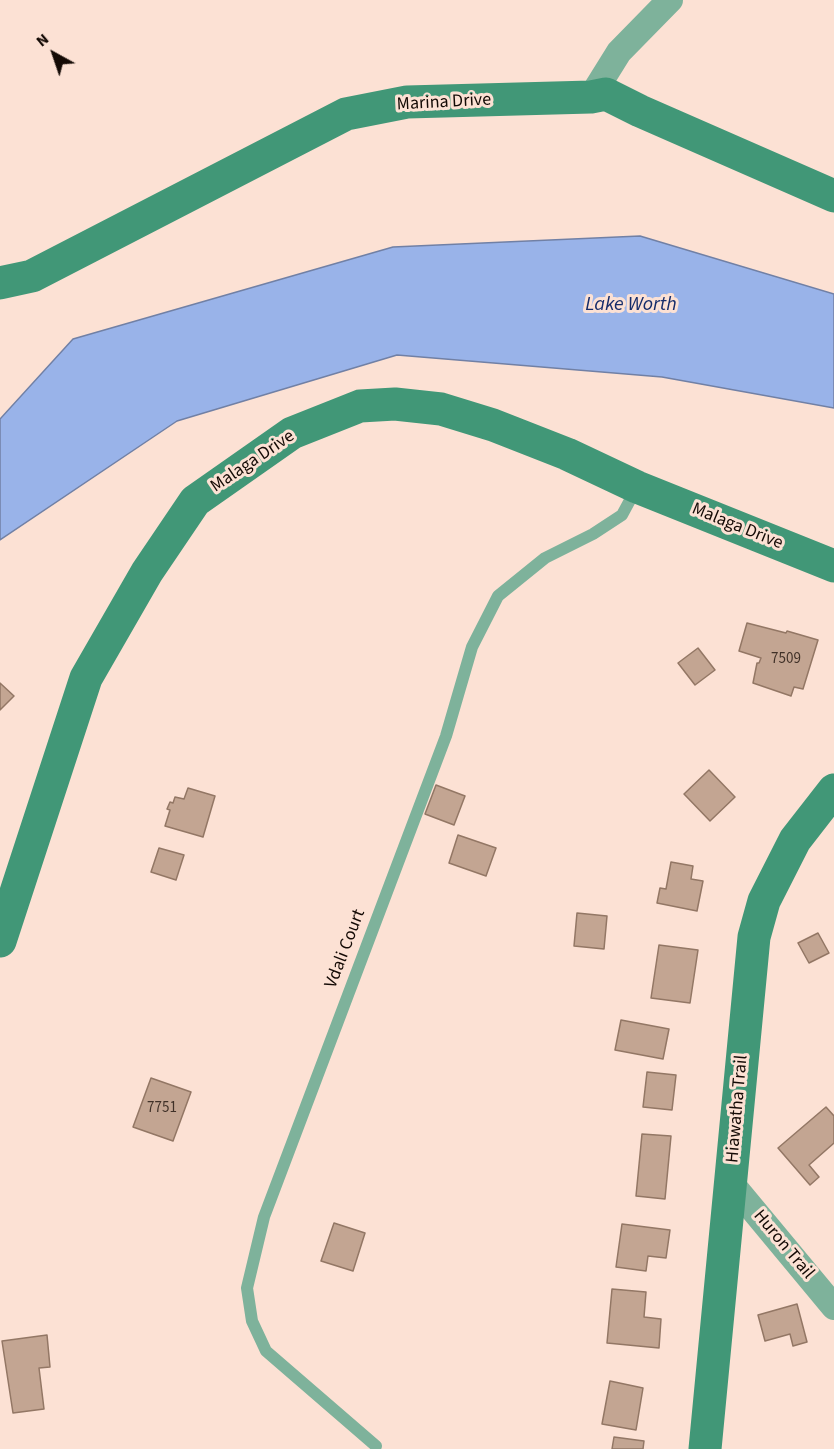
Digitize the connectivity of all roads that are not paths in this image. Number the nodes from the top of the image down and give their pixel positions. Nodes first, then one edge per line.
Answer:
1 (670, 0) edge
2 (591, 97) junction
3 (834, 196) edge
4 (0, 283) edge
5 (637, 488) junction
6 (834, 566) edge
7 (834, 790) edge
8 (0, 940) edge
9 (731, 1183) junction
10 (834, 1307) edge
11 (376, 1446) dead end
12 (705, 1449) edge

1 - 2 street
2 - 3 street, Marina Drive
2 - 4 street, Marina Drive
5 - 6 street, Malaga Drive
5 - 8 street, Malaga Drive
5 - 11 lane, Vdali Court
7 - 9 street, Hiawatha Trail
9 - 10 street, Huron Trail
9 - 12 street, Hiawatha Trail

